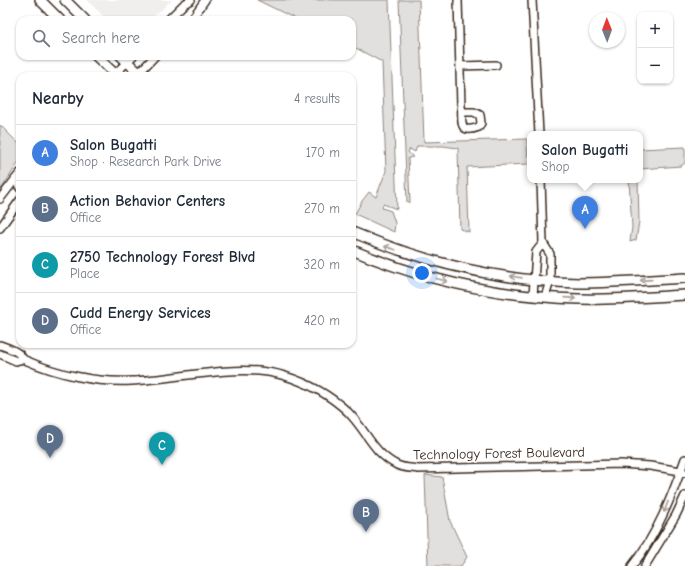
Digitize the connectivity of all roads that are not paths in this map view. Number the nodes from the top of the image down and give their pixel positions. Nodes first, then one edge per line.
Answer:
1 (40, 0) edge
2 (65, 0) edge
3 (191, 0) edge
4 (205, 0) edge
5 (458, 0) edge
6 (532, 0) edge
7 (56, 16) edge
8 (81, 16) edge
9 (172, 16) edge
10 (194, 16) edge
11 (100, 60) edge
12 (126, 60) edge
13 (128, 60) edge
14 (152, 60) edge
15 (496, 65) dead end
16 (460, 66) junction
17 (112, 72) edge
18 (117, 72) edge
19 (137, 72) edge
20 (142, 72) edge
21 (463, 112) dead end
22 (539, 131) edge
23 (16, 181) edge
24 (541, 183) edge
25 (0, 199) edge
26 (16, 206) edge
27 (0, 228) edge
28 (356, 234) edge
29 (543, 243) junction
30 (356, 252) edge
31 (685, 278) edge
32 (535, 280) junction
33 (550, 281) junction
34 (685, 295) edge
35 (533, 296) junction
36 (545, 297) junction
37 (0, 345) edge
38 (0, 354) edge
39 (23, 359) junction
40 (685, 459) edge
41 (684, 471) edge
42 (685, 496) edge
43 (639, 557) junction
44 (646, 565) edge
45 (632, 566) edge

1 - 7 main road
2 - 8 main road
3 - 9 street
4 - 10 street
5 - 16 street
6 - 22 street
11 - 17 main road
12 - 18 street
13 - 19 main road
14 - 20 street
15 - 16 street
16 - 21 street
23 - 25 street
24 - 29 street
26 - 27 street
32 -> 28 main road
29 - 32 street
29 - 33 street
30 -> 35 main road
31 -> 33 main road
32 - 33 main road
32 - 35 street
33 - 36 street
36 -> 34 main road
35 - 36 main road
37 - 39 street, Technology Forest Boulevard
38 - 39 street
39 - 41 street, Technology Forest Boulevard
40 - 41 street
41 -> 43 street
42 - 44 street
43 - 44 street
43 - 45 street

